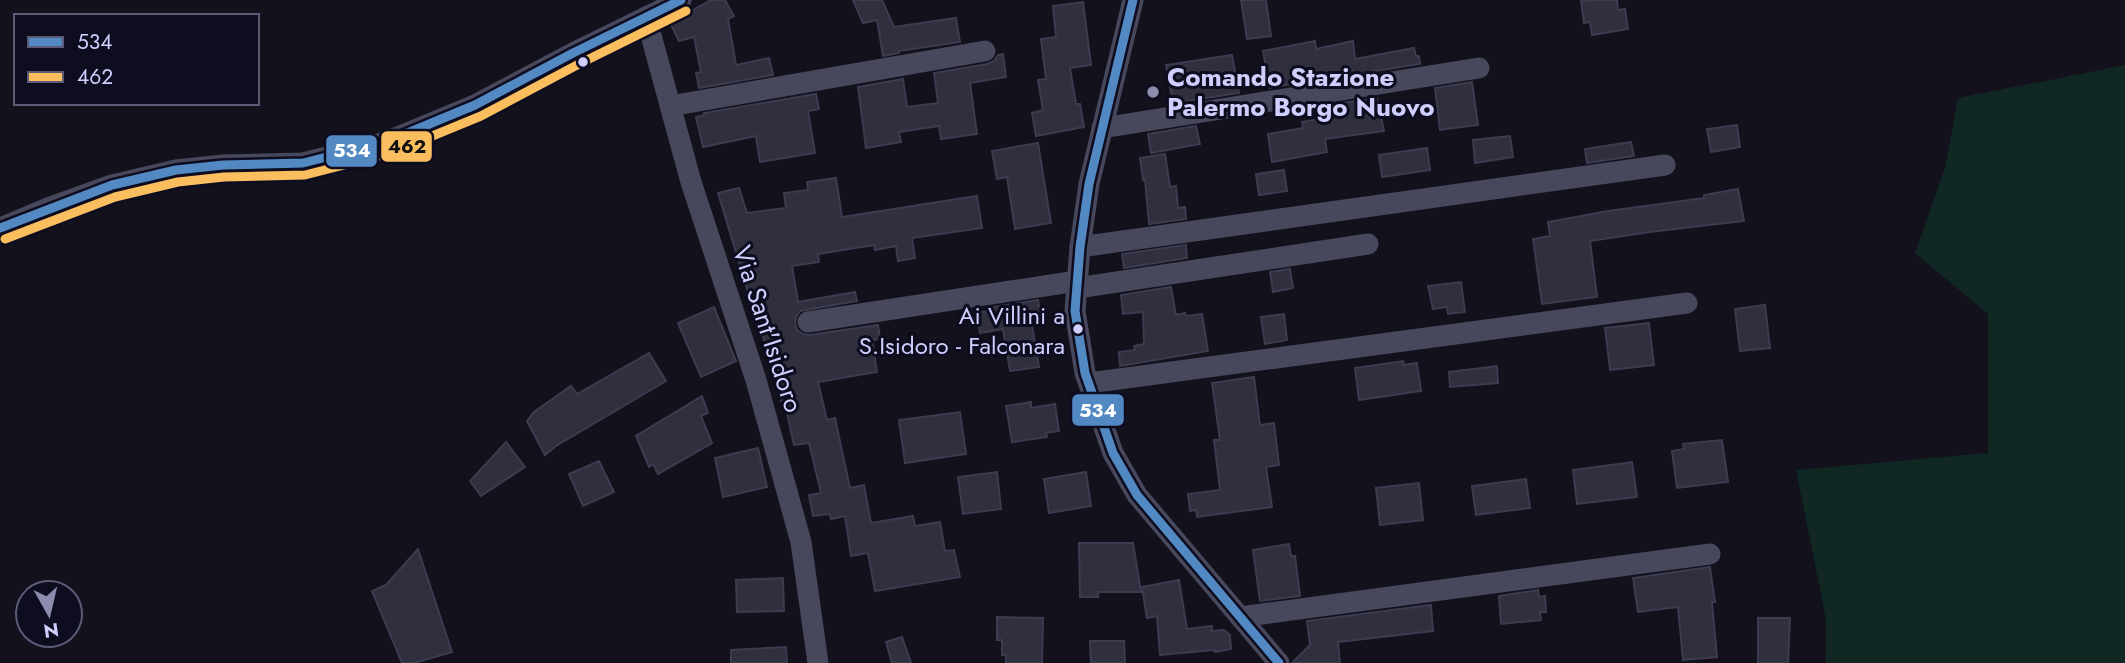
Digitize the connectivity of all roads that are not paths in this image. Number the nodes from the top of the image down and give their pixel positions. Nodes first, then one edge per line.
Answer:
1 (681, 0) edge
2 (1133, 0) edge
3 (646, 17) junction
4 (985, 51) dead end
5 (1479, 68) dead end
6 (670, 106) junction
7 (1102, 128) junction
8 (1665, 165) dead end
9 (0, 228) edge
10 (1367, 244) dead end
11 (1080, 247) junction
12 (1077, 284) junction
13 (1687, 303) dead end
14 (808, 322) dead end
15 (1089, 383) junction
16 (1710, 554) dead end
17 (1240, 617) junction
18 (818, 663) edge
19 (1279, 663) edge

1 - 3 street
2 - 7 street
3 - 6 street, Via Sant'Isidoro
3 - 9 street
4 - 6 street
5 - 7 street
6 - 18 street, Via Sant'Isidoro
7 - 11 street
8 - 11 street
10 - 12 street
11 - 12 street
12 - 14 street
12 - 15 street
13 - 15 street
15 - 17 street
16 - 17 street
17 - 19 street

